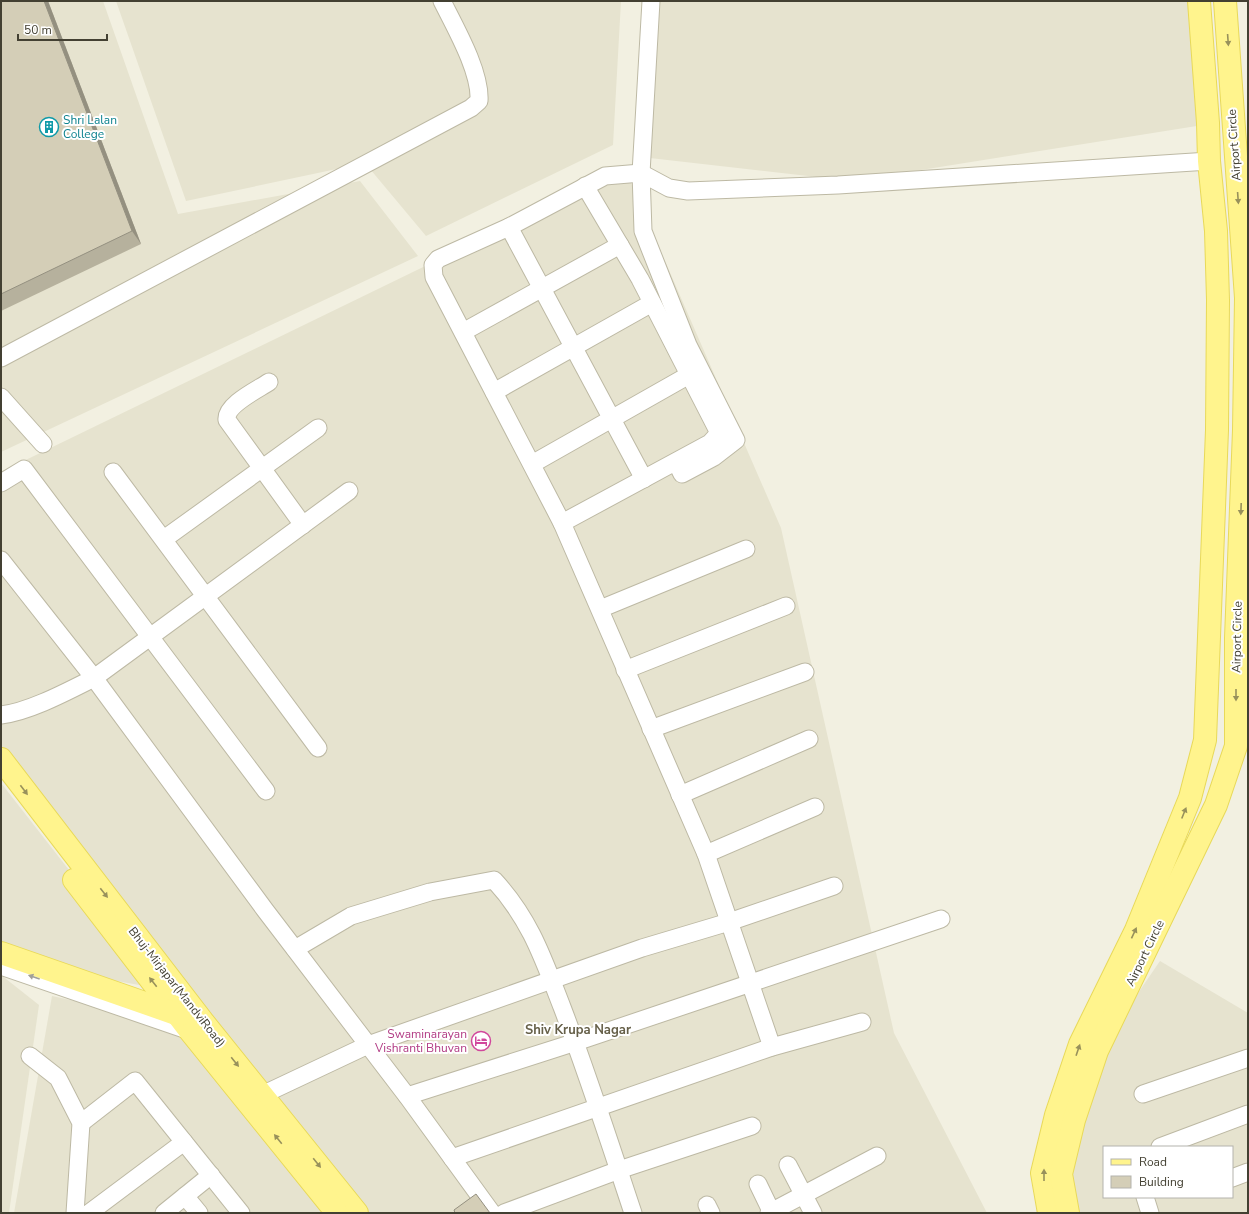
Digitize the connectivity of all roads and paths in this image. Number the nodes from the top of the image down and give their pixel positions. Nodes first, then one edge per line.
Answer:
1 (442, 1) edge
2 (651, 1) edge
3 (1199, 1) edge
4 (1225, 1) edge
5 (1209, 161) junction
6 (640, 173) junction
7 (585, 186) junction
8 (509, 227) junction
9 (620, 245) junction
10 (542, 288) junction
11 (652, 303) junction
12 (463, 332) junction
13 (573, 346) junction
14 (1, 358) edge
15 (689, 375) junction
16 (268, 382) dead end
17 (494, 392) junction
18 (1, 397) edge
19 (612, 419) junction
20 (318, 428) dead end
21 (43, 444) dead end
22 (676, 462) junction
23 (532, 464) junction
24 (263, 467) junction
25 (113, 472) dead end
26 (644, 479) junction
27 (1, 483) edge
28 (349, 491) dead end
29 (562, 523) junction
30 (303, 525) junction
31 (164, 539) junction
32 (746, 549) dead end
33 (1, 560) edge
34 (206, 596) junction
35 (786, 606) dead end
36 (600, 609) junction
37 (150, 637) junction
38 (625, 670) junction
39 (806, 672) dead end
40 (94, 678) junction
41 (1, 715) edge
42 (651, 729) junction
43 (809, 739) dead end
44 (318, 748) dead end
45 (1, 759) edge
46 (1, 784) edge
47 (266, 791) dead end
48 (680, 795) junction
49 (815, 807) dead end
50 (706, 854) junction
51 (834, 886) dead end
52 (941, 919) dead end
53 (729, 922) junction
54 (295, 949) junction
55 (1, 953) edge
56 (1, 966) edge
57 (551, 980) junction
58 (750, 984) junction
59 (191, 1022) junction
60 (862, 1022) dead end
61 (576, 1042) junction
62 (368, 1045) junction
63 (772, 1048) junction
64 (30, 1056) dead end
65 (1248, 1058) edge
66 (1143, 1094) dead end
67 (262, 1095) junction
68 (407, 1096) junction
69 (598, 1108) junction
70 (1248, 1114) edge
71 (81, 1123) junction
72 (752, 1126) dead end
73 (184, 1142) junction
74 (1163, 1146) edge
75 (877, 1156) dead end
76 (452, 1158) junction
77 (788, 1165) dead end
78 (619, 1170) junction
79 (1248, 1172) edge
80 (211, 1175) junction
81 (1233, 1178) edge
82 (758, 1184) dead end
83 (804, 1194) junction
84 (185, 1196) junction
85 (1145, 1198) edge
86 (75, 1213) edge
87 (89, 1213) edge
88 (164, 1213) edge
89 (199, 1213) edge
90 (241, 1213) edge
91 (337, 1213) edge
92 (357, 1213) edge
93 (492, 1213) edge
94 (504, 1213) edge
95 (633, 1213) edge
96 (771, 1213) edge
97 (814, 1213) edge
98 (1049, 1213) edge
99 (1068, 1213) edge
100 (1150, 1213) edge

1 - 14 street
2 - 6 street
3 - 5 main road, Airport Circle
4 -> 99 main road, Airport Circle
5 - 6 street
98 -> 5 main road, Airport Circle
6 - 7 street
6 - 22 street
7 - 8 street
7 - 9 street
8 - 10 street
8 - 12 street
9 - 10 street
9 - 11 street
10 - 12 street
10 - 13 street
11 - 13 street
11 - 15 street
12 - 17 street
13 - 17 street
13 - 19 street
15 - 19 street
15 - 22 street
16 - 24 street
17 - 23 street
18 - 21 street
19 - 23 street
19 - 26 street
20 - 24 street
22 - 26 street
23 - 29 street
24 - 30 street
24 - 31 street
25 - 31 street
26 - 29 street
27 - 37 street
28 - 30 street
29 - 36 street
30 - 34 street
31 - 34 street
32 - 36 street
33 - 40 street
34 - 37 street
34 - 44 street
35 - 38 street
36 - 38 street
37 - 40 street
37 - 47 street
38 - 42 street
39 - 42 street
40 - 41 street
40 - 54 street
42 - 48 street
43 - 48 street
45 -> 59 main road, Bhuj-Mirjapar(MandviRoad)
59 -> 46 main road, Bhuj-Mirjapar(MandviRoad)
48 - 50 street
49 - 50 street
50 - 53 street
51 - 53 street
52 - 58 street
53 - 57 street
53 - 58 street
54 - 57 street
54 - 62 street
55 - 59 main road
59 -> 56 street
57 - 61 street
57 - 62 street
58 - 61 street
58 - 63 street
59 -> 67 main road, Bhuj-Mirjapar(MandviRoad)
91 -> 59 main road, Bhuj-Mirjapar(MandviRoad)
60 - 63 street
61 - 68 street
61 - 69 street
62 - 67 street
62 - 68 street
63 - 69 street
64 - 71 street
65 - 66 street
67 -> 92 main road, Bhuj-Mirjapar(MandviRoad)
68 - 76 street
69 - 76 street
69 - 78 street
70 - 74 street
71 - 73 street
71 - 86 street
72 - 78 street
73 - 80 street
73 - 87 street
75 - 83 street
76 - 93 street
77 - 83 street
78 - 94 street
78 - 95 street
79 - 81 street
80 - 84 street
80 - 90 street
82 - 96 street
83 - 96 street
83 - 97 street
84 - 88 street
84 - 89 street
85 - 100 street

